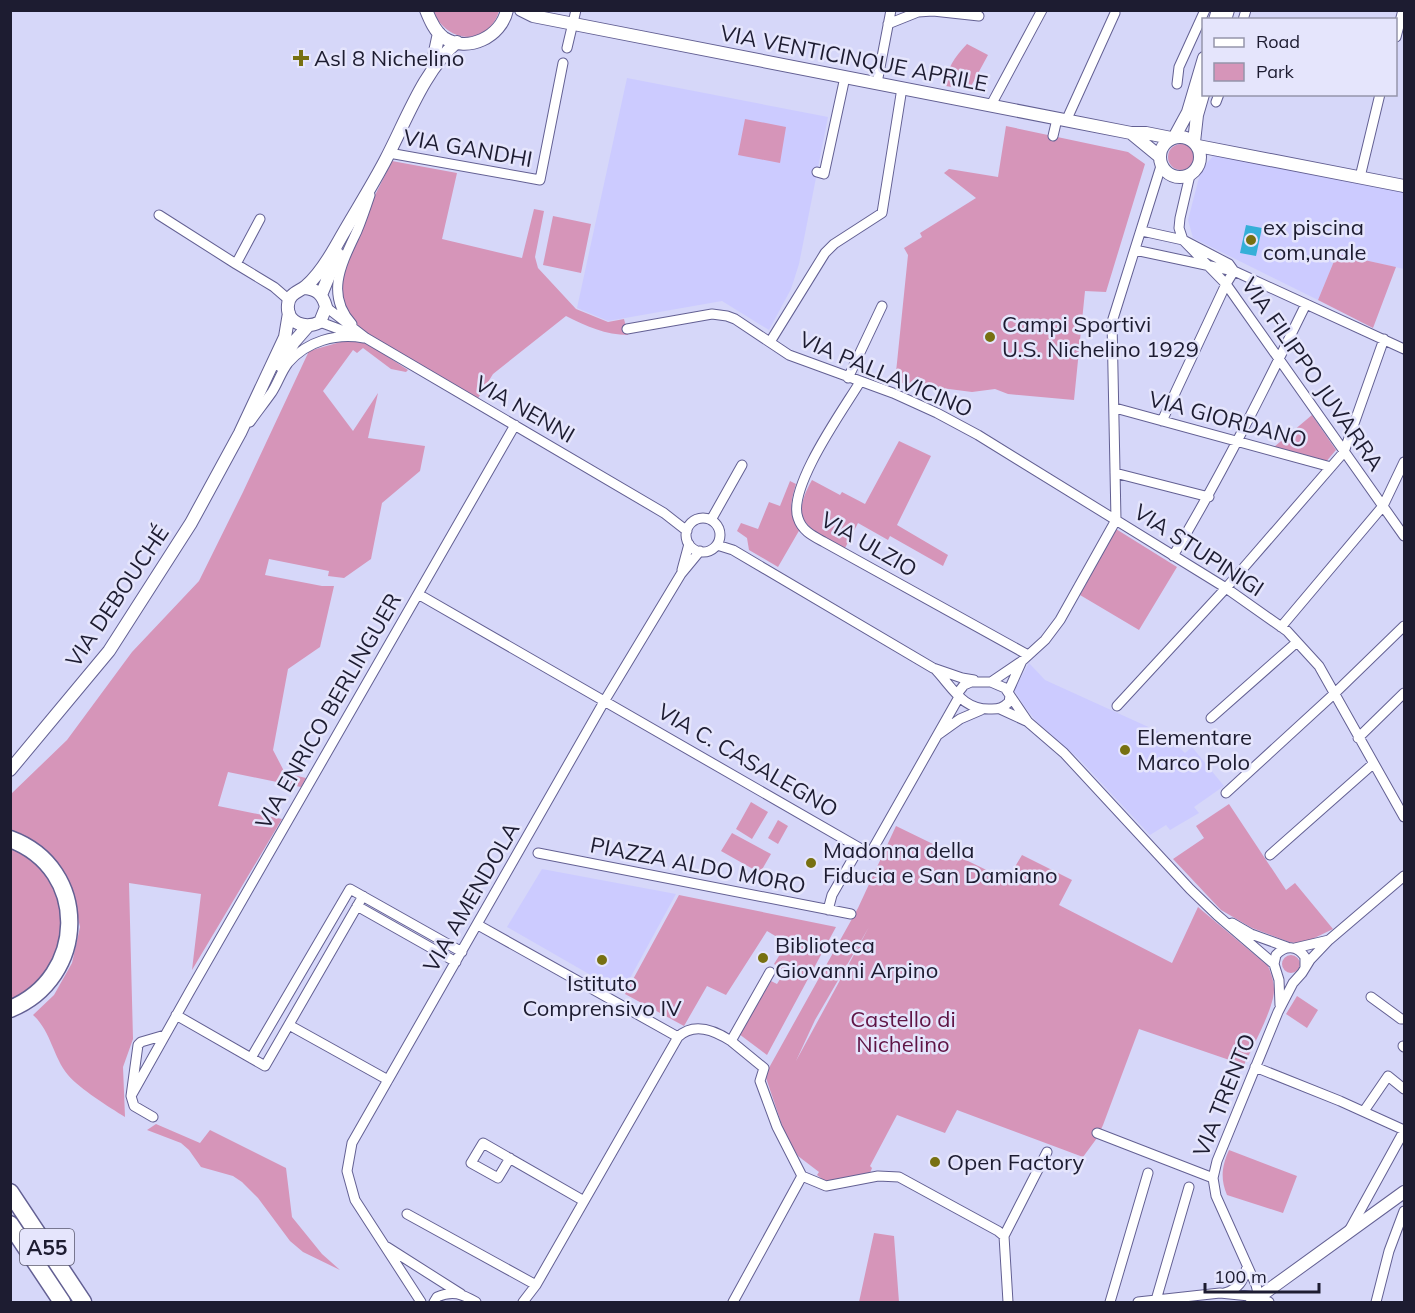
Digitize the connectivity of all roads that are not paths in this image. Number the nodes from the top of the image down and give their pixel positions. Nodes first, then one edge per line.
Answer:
1 (426, 10) edge
2 (520, 10) edge
3 (576, 10) edge
4 (891, 10) edge
5 (1042, 10) edge
6 (1115, 13) dead end
7 (505, 16) edge
8 (533, 16) junction
9 (979, 16) dead end
10 (1403, 17) edge
11 (1202, 18) edge
12 (572, 24) junction
13 (888, 24) junction
14 (439, 33) junction
15 (1397, 33) edge
16 (457, 42) junction
17 (567, 48) dead end
18 (1202, 62) edge
19 (563, 63) dead end
20 (431, 73) junction
21 (845, 77) junction
22 (877, 83) junction
23 (1176, 84) dead end
24 (902, 88) junction
25 (1202, 95) edge
26 (1380, 96) edge
27 (991, 105) junction
28 (1061, 120) junction
29 (1131, 133) junction
30 (1053, 136) dead end
31 (1173, 137) junction
32 (1196, 144) junction
33 (1216, 150) junction
34 (389, 153) junction
35 (1200, 160) junction
36 (1160, 161) junction
37 (379, 172) junction
38 (817, 172) dead end
39 (1190, 175) junction
40 (1360, 177) junction
41 (1404, 186) edge
42 (371, 192) junction
43 (159, 215) dead end
44 (260, 219) dead end
45 (1142, 231) junction
46 (1183, 240) junction
47 (1135, 250) junction
48 (236, 264) junction
49 (1208, 265) junction
50 (1234, 271) junction
51 (1226, 284) junction
52 (321, 295) junction
53 (294, 298) junction
54 (1306, 304) junction
55 (882, 306) dead end
56 (326, 307) junction
57 (314, 324) junction
58 (627, 329) dead end
59 (366, 338) junction
60 (1384, 339) junction
61 (770, 342) junction
62 (1404, 349) edge
63 (1279, 360) junction
64 (848, 378) junction
65 (860, 382) junction
66 (1115, 408) junction
67 (1162, 421) junction
68 (515, 425) junction
69 (243, 431) junction
70 (1238, 442) junction
71 (1344, 452) junction
72 (1404, 462) edge
73 (742, 465) dead end
74 (1331, 467) junction
75 (1115, 473) junction
76 (1209, 497) junction
77 (1383, 506) junction
78 (664, 513) junction
79 (694, 520) junction
80 (711, 520) junction
81 (1116, 520) junction
82 (687, 531) junction
83 (1404, 536) edge
84 (718, 542) junction
85 (689, 544) junction
86 (700, 551) junction
87 (1173, 556) junction
88 (681, 574) junction
89 (1226, 588) junction
90 (418, 594) junction
91 (1404, 626) edge
92 (1281, 627) junction
93 (1297, 642) junction
94 (1025, 658) junction
95 (933, 668) junction
96 (979, 681) junction
97 (991, 682) junction
98 (1335, 693) junction
99 (1404, 693) edge
100 (1009, 694) junction
101 (958, 696) junction
102 (605, 700) junction
103 (1117, 706) dead end
104 (1000, 709) junction
105 (981, 710) junction
106 (1211, 718) dead end
107 (1028, 722) junction
108 (938, 736) junction
109 (1358, 738) junction
110 (1373, 764) junction
111 (10, 770) edge
112 (1226, 793) dead end
113 (1404, 817) edge
114 (10, 840) edge
115 (859, 848) junction
116 (538, 853) dead end
117 (1270, 855) dead end
118 (1404, 876) edge
119 (363, 896) junction
120 (357, 906) junction
121 (828, 910) junction
122 (850, 914) dead end
123 (1217, 915) junction
124 (478, 925) junction
125 (1329, 940) junction
126 (1291, 948) junction
127 (462, 952) junction
128 (456, 962) junction
129 (1305, 967) junction
130 (1276, 968) junction
131 (771, 972) dead end
132 (1299, 976) junction
133 (1371, 997) dead end
134 (1280, 1007) junction
135 (10, 1010) edge
136 (176, 1015) junction
137 (1404, 1019) edge
138 (289, 1025) junction
139 (165, 1035) junction
140 (678, 1038) junction
141 (731, 1041) junction
142 (252, 1058) junction
143 (136, 1061) junction
144 (148, 1066) junction
145 (1255, 1067) junction
146 (388, 1080) junction
147 (1404, 1089) edge
148 (131, 1096) junction
149 (1364, 1111) junction
150 (153, 1117) dead end
151 (1404, 1131) edge
152 (1097, 1133) dead end
153 (1047, 1152) dead end
154 (510, 1158) dead end
155 (1148, 1173) dead end
156 (802, 1176) junction
157 (1213, 1178) junction
158 (1190, 1187) dead end
159 (10, 1192) edge
160 (1404, 1193) edge
161 (584, 1201) junction
162 (1365, 1202) junction
163 (1377, 1211) junction
164 (1404, 1211) edge
165 (407, 1214) dead end
166 (10, 1224) edge
167 (1349, 1231) junction
168 (10, 1236) edge
169 (1004, 1236) junction
170 (384, 1246) junction
171 (1247, 1267) junction
172 (39, 1268) junction
173 (536, 1285) junction
174 (1225, 1293) junction
175 (461, 1294) junction
176 (1156, 1300) junction
177 (1260, 1301) edge
178 (62, 1302) edge
179 (83, 1302) edge
180 (421, 1302) edge
181 (434, 1302) edge
182 (476, 1302) edge
183 (523, 1302) edge
184 (531, 1302) edge
185 (733, 1302) edge
186 (1008, 1302) edge
187 (1110, 1302) edge
188 (1138, 1302) edge
189 (1376, 1302) edge

1 - 14 main road
2 - 8 main road, VIA VENTICINQUE APRILE
3 - 12 street
4 - 13 street
5 - 27 street
6 - 28 street
7 - 8 main road, VIA VENTICINQUE APRILE
7 - 16 main road
8 - 12 main road, VIA VENTICINQUE APRILE
9 - 13 street
10 - 15 street
11 - 23 street
12 - 17 street
12 - 21 main road, VIA VENTICINQUE APRILE
13 - 22 street
14 - 16 main road
14 - 20 main road, VIA DEBOUCHÉ
16 - 20 main road, VIA DEBOUCHÉ
18 - 31 main road
19 - 34 street, VIA GANDHI
20 - 34 main road, VIA DEBOUCHÉ
21 - 22 main road, VIA VENTICINQUE APRILE
21 - 38 street
22 - 24 main road, VIA VENTICINQUE APRILE
24 - 27 main road, VIA VENTICINQUE APRILE
24 - 61 street
25 - 32 main road
26 - 40 street
27 - 28 main road, VIA VENTICINQUE APRILE
28 - 29 main road, VIA VENTICINQUE APRILE
28 - 30 street
29 - 31 main road, VIA VENTICINQUE APRILE
29 - 36 main road, VIA VENTICINQUE APRILE
31 - 32 main road
31 - 36 main road
32 - 33 main road
32 - 35 main road
33 - 35 main road
33 - 40 main road
34 - 37 main road, VIA DEBOUCHÉ
35 - 39 main road
36 - 39 main road
36 - 45 street, VIA STUPINIGI
37 - 42 main road, VIA DEBOUCHÉ
37 - 53 main road, VIA DEBOUCHÉ
39 - 46 street
40 - 41 main road
42 - 52 main road, VIA DEBOUCHÉ
42 - 59 street, VIA NENNI
43 - 48 street
44 - 48 street
45 - 46 street
45 - 47 street, VIA STUPINIGI
46 - 49 street, VIA FILIPPO JUVARRA
46 - 50 street
47 - 49 street, VIA FILIPPO JUVARRA
47 - 66 street, VIA STUPINIGI
48 - 53 street
49 - 50 street, VIA FILIPPO JUVARRA
49 - 51 street, VIA FILIPPO JUVARRA
50 - 51 street
50 - 54 street
51 - 63 street, VIA FILIPPO JUVARRA
51 - 67 street
52 - 53 main road
52 - 56 main road
53 - 57 main road
53 - 69 main road, VIA DEBOUCHÉ
54 - 60 street
54 - 63 street
55 - 64 street
56 - 57 main road, VIA DEBOUCHÉ
56 - 59 street, VIA NENNI
57 - 59 street, VIA NENNI
57 - 69 main road, VIA DEBOUCHÉ
58 - 61 street, VIA PALLAVICINO
59 - 68 street, VIA NENNI
59 - 69 street, VIA NENNI
60 - 62 street
60 - 71 street
61 - 64 street, VIA PALLAVICINO
63 - 70 street
63 - 71 street, VIA FILIPPO JUVARRA
64 - 65 street, VIA PALLAVICINO
65 - 81 street, VIA PALLAVICINO
65 - 94 street, VIA ULZIO
66 - 67 street, VIA GIORDANO
66 - 75 street, VIA STUPINIGI
67 - 70 street, VIA GIORDANO
68 - 78 street, VIA NENNI
68 - 90 street, VIA ENRICO BERLINGUER
69 - 111 main road, VIA DEBOUCHÉ
70 - 74 street, VIA GIORDANO
70 - 76 street
71 - 74 street
71 - 77 street, VIA FILIPPO JUVARRA
72 - 77 street
73 - 80 street
74 - 89 street
75 - 76 street
75 - 81 street, VIA STUPINIGI
76 - 87 street
77 - 83 street, VIA FILIPPO JUVARRA
77 - 92 street
78 - 79 street, VIA NENNI
78 - 82 street, VIA NENNI
79 - 80 street
79 - 82 street
80 - 84 street
81 - 87 street, VIA STUPINIGI
81 - 94 street
82 - 85 street
84 - 86 street
84 - 95 street
85 - 86 street
85 - 88 street, VIA AMENDOLA
86 - 88 street, VIA AMENDOLA
87 - 89 street, VIA STUPINIGI
88 - 102 street, VIA AMENDOLA
89 - 92 street, VIA STUPINIGI
89 - 103 street
90 - 102 street, VIA C. CASALEGNO
90 - 136 street, VIA ENRICO BERLINGUER
91 - 98 street
92 - 93 street, VIA STUPINIGI
93 - 98 street, VIA STUPINIGI
93 - 106 street
94 - 97 street
94 - 100 street
95 - 96 street
95 - 101 street
96 - 97 street
96 - 101 street
97 - 100 street
98 - 109 street, VIA STUPINIGI
98 - 112 street
99 - 109 street
100 - 104 street
100 - 107 street
101 - 105 street
101 - 108 street
102 - 115 street, VIA C. CASALEGNO
102 - 124 street, VIA AMENDOLA
104 - 105 street
104 - 107 street
105 - 108 street
107 - 123 street
108 - 115 street, VIA C. CASALEGNO
109 - 110 street, VIA STUPINIGI
110 - 113 street, VIA STUPINIGI
110 - 117 street
114 - 135 highway
115 - 121 street
116 - 121 street, PIAZZA ALDO MORO
118 - 125 street
119 - 120 street
119 - 127 street
119 - 142 street
120 - 128 street
120 - 138 street
121 - 122 street, PIAZZA ALDO MORO
123 - 126 street
123 - 130 street
124 - 127 street, VIA AMENDOLA
124 - 140 street
125 - 126 street
125 - 129 street
126 - 129 street
126 - 130 street
127 - 128 street, VIA AMENDOLA
128 - 146 street, VIA AMENDOLA
129 - 132 street
130 - 132 street
130 - 134 street, VIA TRENTO
131 - 141 street
132 - 134 street, VIA TRENTO
133 - 137 street
134 - 145 street, VIA TRENTO
136 - 139 street, VIA ENRICO BERLINGUER
136 - 142 street
138 - 142 street
138 - 146 street
139 - 143 street
139 - 144 street, VIA ENRICO BERLINGUER
140 - 141 street
140 - 161 street
141 - 156 street
143 - 144 street
143 - 148 street
144 - 148 street, VIA ENRICO BERLINGUER
145 - 149 street
145 - 157 street, VIA TRENTO
146 - 170 street, VIA AMENDOLA
147 - 149 street
148 - 150 street
149 - 151 street
151 - 162 street
152 - 157 street
153 - 169 street
154 - 161 street
155 - 187 street
156 - 169 street
156 - 185 street
157 - 171 street, VIA TRENTO
158 - 176 street
159 - 179 highway, A55
160 - 163 main road
161 - 173 street
162 - 163 street
162 - 167 street
163 - 167 main road
164 - 189 street
165 - 173 street
166 - 172 highway, A55
167 - 177 main road
168 - 172 highway
169 - 186 street
170 - 175 street, VIA AMENDOLA
170 - 180 street, VIA AMENDOLA
171 - 174 street
171 - 177 street, VIA TRENTO
172 - 178 highway, A55
173 - 183 street
173 - 184 street
174 - 176 street
174 - 177 street
175 - 181 street
175 - 182 street, VIA AMENDOLA
176 - 188 street

